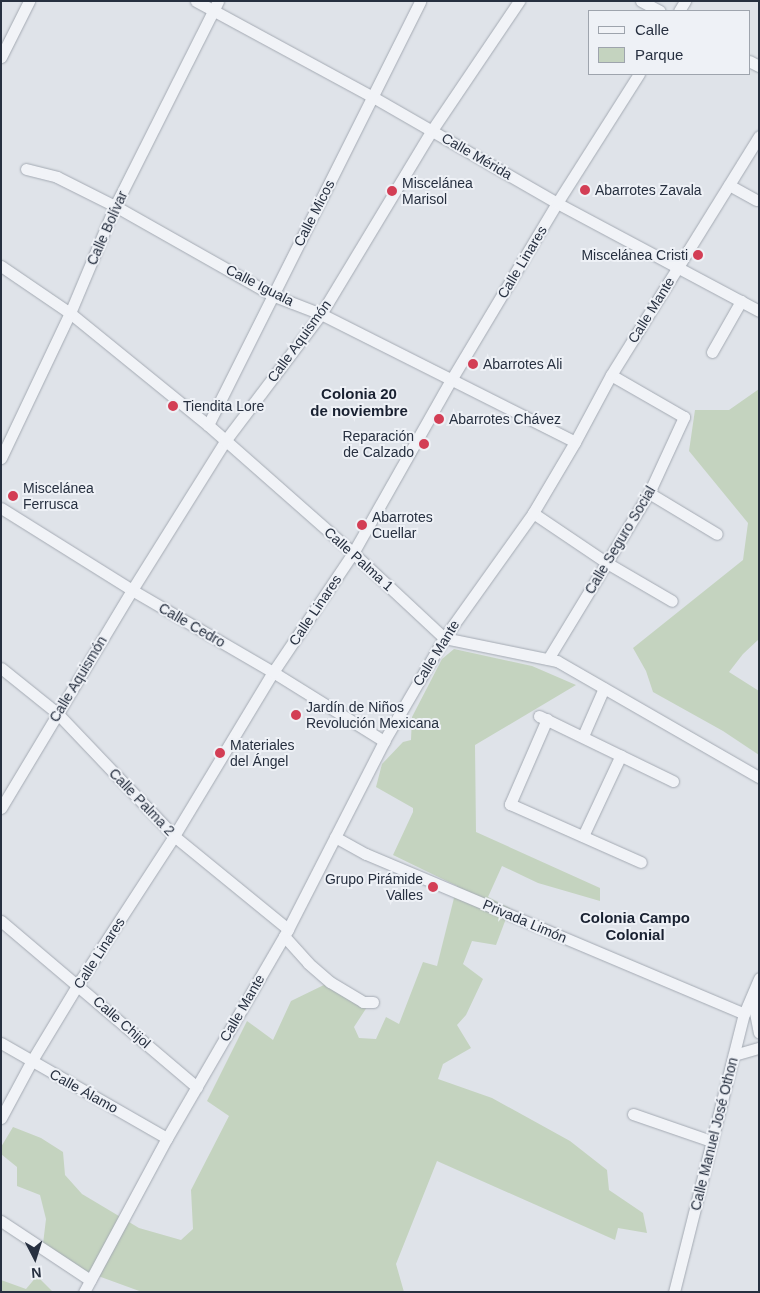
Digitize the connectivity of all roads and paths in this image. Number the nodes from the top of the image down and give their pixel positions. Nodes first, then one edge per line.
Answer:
1 (29, 1) edge
2 (196, 1) edge
3 (420, 1) edge
4 (519, 1) edge
5 (641, 1) edge
6 (216, 6) edge
7 (658, 10) edge
8 (1, 57) edge
9 (638, 75) edge
10 (373, 97) junction
11 (432, 130) junction
12 (759, 136) edge
13 (26, 168) dead end
14 (729, 186) junction
15 (756, 200) dead end
16 (557, 203) junction
17 (115, 206) junction
18 (1, 266) edge
19 (678, 267) junction
20 (272, 295) junction
21 (741, 301) junction
22 (759, 310) edge
23 (70, 313) junction
24 (321, 314) junction
25 (712, 352) dead end
26 (611, 374) junction
27 (451, 380) junction
28 (208, 425) junction
29 (226, 441) junction
30 (575, 442) junction
31 (1, 458) edge
32 (649, 493) junction
33 (1, 508) edge
34 (533, 512) junction
35 (718, 534) dead end
36 (353, 553) junction
37 (607, 563) junction
38 (132, 590) junction
39 (672, 601) dead end
40 (444, 638) junction
41 (548, 659) junction
42 (1, 668) edge
43 (274, 672) junction
44 (604, 688) junction
45 (57, 713) junction
46 (583, 736) junction
47 (384, 741) junction
48 (621, 755) junction
49 (759, 778) edge
50 (673, 781) dead end
51 (1, 808) edge
52 (174, 836) junction
53 (583, 836) junction
54 (335, 837) junction
55 (641, 862) dead end
56 (1, 921) edge
57 (286, 933) junction
58 (759, 978) edge
59 (78, 984) junction
60 (752, 995) junction
61 (374, 1002) dead end
62 (744, 1014) junction
63 (759, 1032) edge
64 (1, 1043) edge
65 (759, 1048) edge
66 (734, 1055) junction
67 (31, 1062) junction
68 (197, 1087) junction
69 (634, 1114) dead end
70 (1, 1118) edge
71 (167, 1138) junction
72 (711, 1142) junction
73 (1, 1221) edge
74 (90, 1280) junction
75 (84, 1292) edge
76 (674, 1292) edge

1 - 8 street
2 - 6 street, Calle Mérida
3 - 10 street, Calle Micos
4 - 11 street, Calle Aquismón
5 - 7 street
6 - 10 street, Calle Mérida
6 - 17 street, Calle Bolívar
9 - 16 street, Calle Linares
10 - 11 street, Calle Mérida
10 - 20 street, Calle Micos
11 - 16 street, Calle Mérida
11 - 24 street, Calle Aquismón
12 - 14 street, Calle Mante
13 - 17 street, Calle Iguala
14 - 15 street
14 - 19 street, Calle Mante
16 - 19 street, Calle Mérida
16 - 27 street, Calle Linares
17 - 20 street, Calle Iguala
17 - 23 street, Calle Bolívar
18 - 23 street, Calle Palma 1
19 - 21 street, Calle Mérida
19 - 26 street, Calle Mante
20 - 24 street, Calle Iguala
20 - 28 street, Calle Micos
21 - 22 street, Calle Mérida
21 - 25 street
23 - 28 street, Calle Palma 1
23 - 31 street, Calle Bolívar
24 - 27 street, Calle Iguala
24 - 29 street, Calle Aquismón
26 - 30 street, Calle Mante
26 - 32 street, Calle Seguro Social
27 - 30 street, Calle Iguala
27 - 36 street, Calle Linares
28 - 29 street, Calle Palma 1
29 - 36 street, Calle Palma 1
29 - 38 street, Calle Aquismón
30 - 34 street, Calle Mante
32 - 35 street
32 - 37 street, Calle Seguro Social
33 - 38 street, Calle Cedro
34 - 37 street
34 - 40 street, Calle Mante
36 - 40 street, Calle Palma 1
36 - 43 street, Calle Linares
37 - 39 street
37 - 41 street, Calle Seguro Social
38 - 43 street, Calle Cedro
38 - 45 street, Calle Aquismón
40 - 41 street
40 - 47 street, Calle Mante
41 - 44 street
42 - 45 street, Calle Palma 2
43 - 47 street, Calle Cedro
43 - 52 street, Calle Linares
44 - 46 street
44 - 49 street
45 - 51 street, Calle Aquismón
45 - 52 street, Calle Palma 2
46 - 48 street
46 - 53 street
47 - 54 street, Calle Mante
48 - 50 street
48 - 53 street
52 - 57 street, Calle Palma 2
52 - 59 street, Calle Linares
53 - 55 street
54 - 57 street, Calle Mante
54 - 62 street, Privada Limón
56 - 59 street, Calle Chijol
57 - 61 street, Calle Palma 2
57 - 68 street, Calle Mante
58 - 60 street, Calle Manuel José Othon
59 - 67 street, Calle Linares
59 - 68 street, Calle Chijol
60 - 62 street, Calle Manuel José Othon
60 - 63 street
62 - 66 street, Calle Manuel José Othon
64 - 67 street, Calle Álamo
65 - 66 street
66 - 72 street, Calle Manuel José Othon
67 - 70 street, Calle Linares
67 - 71 street, Calle Álamo
68 - 71 street, Calle Mante
69 - 72 street
71 - 74 street, Calle Mante
72 - 76 street, Calle Manuel José Othon
73 - 74 street
74 - 75 street, Calle Mante

